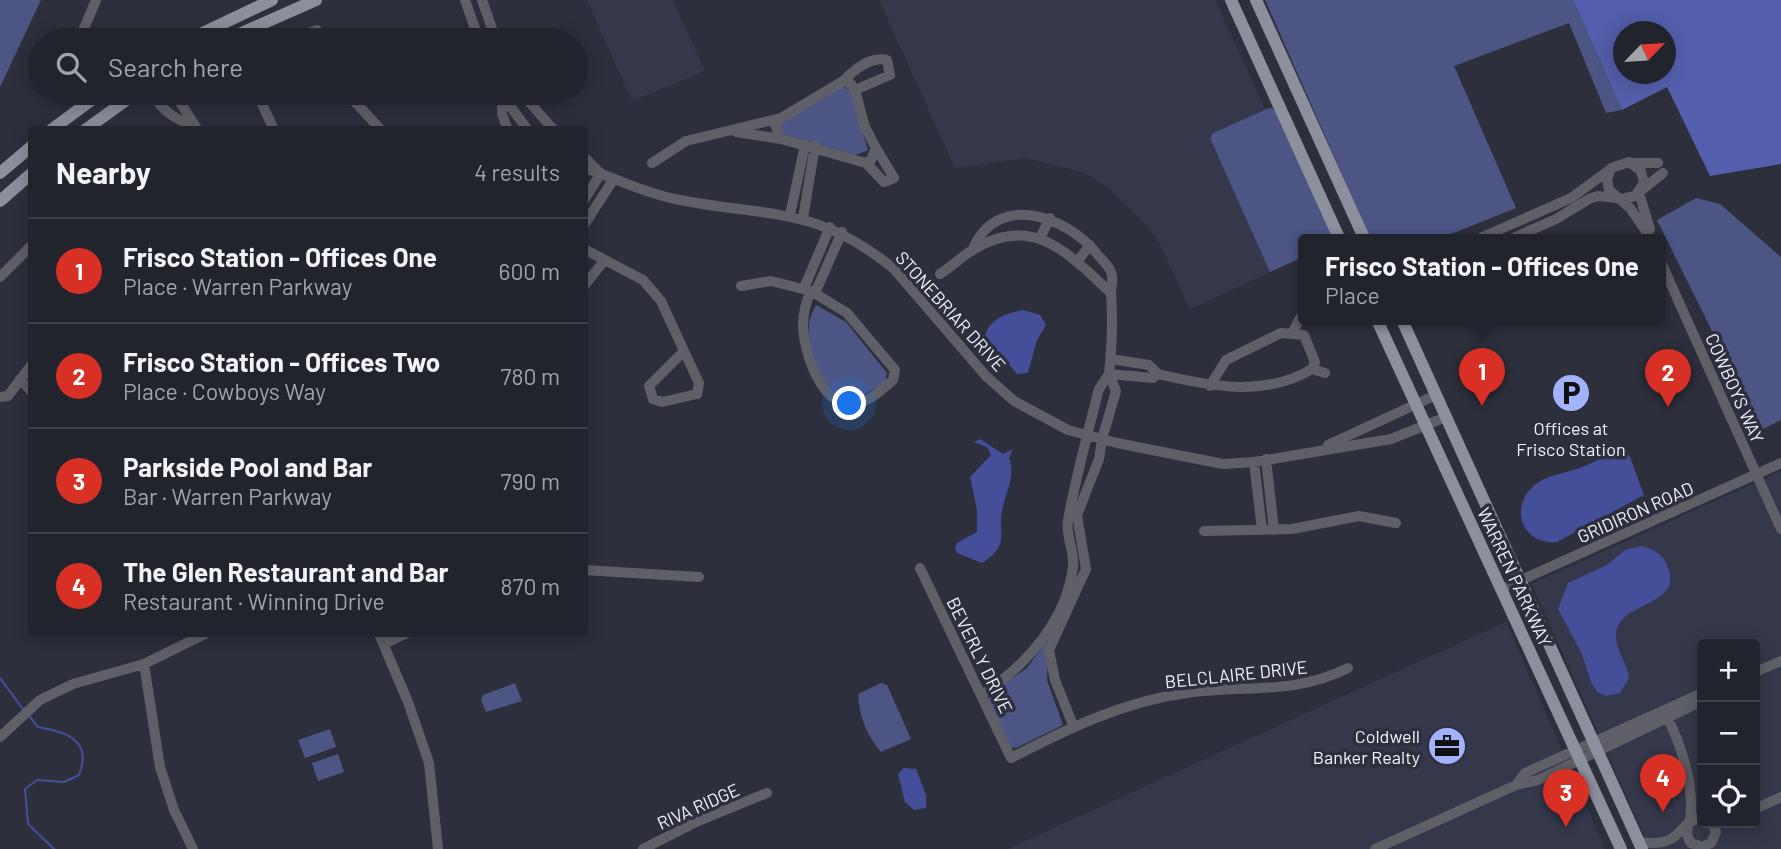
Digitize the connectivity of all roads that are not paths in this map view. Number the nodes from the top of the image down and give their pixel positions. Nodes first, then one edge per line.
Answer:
1 (96, 0) edge
2 (272, 0) edge
3 (316, 0) edge
4 (465, 0) edge
5 (482, 0) edge
6 (1231, 0) edge
7 (1256, 0) edge
8 (84, 28) edge
9 (213, 28) edge
10 (253, 28) edge
11 (475, 28) edge
12 (492, 28) edge
13 (843, 81) junction
14 (1297, 89) junction
15 (855, 90) junction
16 (1277, 100) junction
17 (85, 105) edge
18 (119, 105) edge
19 (159, 105) edge
20 (182, 105) edge
21 (263, 105) edge
22 (357, 105) edge
23 (502, 105) edge
24 (509, 105) edge
25 (530, 105) edge
26 (780, 118) junction
27 (544, 125) edge
28 (56, 126) edge
29 (91, 126) edge
30 (193, 126) edge
31 (195, 126) edge
32 (272, 126) edge
33 (374, 126) edge
34 (506, 126) edge
35 (525, 126) edge
36 (732, 131) junction
37 (781, 139) junction
38 (810, 146) junction
39 (876, 148) junction
40 (28, 149) edge
41 (588, 161) edge
42 (1629, 162) junction
43 (652, 163) dead end
44 (866, 163) junction
45 (1611, 168) junction
46 (588, 169) edge
47 (0, 173) edge
48 (601, 173) junction
49 (28, 178) edge
50 (613, 180) junction
51 (1639, 193) junction
52 (588, 194) edge
53 (1621, 199) junction
54 (0, 201) edge
55 (1539, 212) junction
56 (790, 215) junction
57 (803, 218) junction
58 (1050, 218) junction
59 (588, 219) edge
60 (1545, 224) junction
61 (830, 227) junction
62 (842, 232) junction
63 (1337, 234) edge
64 (1362, 234) edge
65 (1490, 234) edge
66 (1522, 234) edge
67 (1648, 234) edge
68 (1650, 234) edge
69 (1040, 238) junction
70 (1090, 245) junction
71 (28, 249) edge
72 (588, 251) edge
73 (972, 251) junction
74 (604, 261) junction
75 (1077, 262) junction
76 (1666, 271) edge
77 (940, 274) dead end
78 (0, 276) edge
79 (588, 281) edge
80 (741, 286) dead end
81 (810, 291) junction
82 (1111, 293) junction
83 (1298, 322) edge
84 (1379, 325) edge
85 (1404, 325) edge
86 (1293, 332) junction
87 (684, 351) junction
88 (1111, 359) junction
89 (28, 369) edge
90 (1312, 369) junction
91 (1325, 373) dead end
92 (1109, 374) junction
93 (1158, 374) junction
94 (20, 379) junction
95 (1210, 386) junction
96 (28, 388) edge
97 (1436, 395) junction
98 (0, 397) edge
99 (1416, 405) junction
100 (1446, 417) junction
101 (1373, 425) junction
102 (1426, 426) junction
103 (1087, 435) junction
104 (1102, 439) junction
105 (1378, 442) junction
106 (1319, 450) junction
107 (1266, 460) junction
108 (1254, 462) junction
109 (1781, 463) edge
110 (1756, 474) junction
111 (1396, 523) dead end
112 (1781, 529) edge
113 (1262, 530) junction
114 (1274, 530) junction
115 (1204, 531) dead end
116 (920, 568) dead end
117 (588, 570) edge
118 (699, 577) dead end
119 (1520, 581) junction
120 (1501, 589) junction
121 (199, 637) edge
122 (380, 637) edge
123 (399, 637) edge
124 (384, 644) junction
125 (1781, 661) edge
126 (144, 664) junction
127 (1348, 668) dead end
128 (1760, 670) edge
129 (983, 694) junction
130 (1697, 696) edge
131 (1699, 702) edge
132 (1666, 714) junction
133 (1073, 726) junction
134 (0, 737) edge
135 (1595, 747) junction
136 (1578, 754) junction
137 (1011, 758) joint
138 (767, 793) dead end
139 (1781, 797) edge
140 (1690, 802) junction
141 (1760, 806) edge
142 (1697, 811) edge
143 (1697, 818) edge
144 (1608, 821) junction
145 (1688, 826) junction
146 (1713, 828) edge
147 (1722, 828) edge
148 (1715, 837) junction
149 (1673, 845) edge
150 (1637, 846) edge
151 (1700, 848) edge
152 (194, 849) edge
153 (438, 849) edge
154 (643, 849) edge
155 (1375, 849) edge
156 (1621, 849) edge
157 (1714, 849) edge

1 - 8 street
2 - 9 main road
3 - 10 main road
4 - 11 street
5 - 12 street
6 - 16 main road
7 - 14 main road
13 - 15 street
13 - 15 street
13 - 26 street
14 - 16 main road
14 - 64 main road
15 - 39 street
16 - 63 main road
17 - 28 main road
18 - 29 main road
19 - 30 street
20 - 31 street
21 - 32 street
22 - 33 street
23 - 34 street
24 - 35 street
25 - 27 street
26 - 36 street
26 - 37 street
36 - 37 street
36 - 43 street
37 - 38 street
38 - 44 street
38 - 56 street
38 - 57 street
39 - 44 street
39 - 44 street
40 - 47 main road
41 - 48 street, STONEBRIAR DRIVE
42 - 45 street
42 - 51 street
42 - 51 street
45 - 53 street
45 - 55 street
46 - 48 street, STONEBRIAR DRIVE
48 - 50 street, STONEBRIAR DRIVE
48 - 52 street
49 - 54 main road
50 - 56 street, STONEBRIAR DRIVE
50 - 59 street
51 - 53 street
51 - 68 street
53 - 60 street
53 - 67 street
55 - 60 street
55 - 65 street
56 - 57 street, STONEBRIAR DRIVE
57 - 61 street, STONEBRIAR DRIVE
58 - 69 street
58 - 70 street
58 - 73 street
60 - 66 street
61 - 62 street, STONEBRIAR DRIVE
61 - 81 street
62 - 81 street
62 - 103 street, STONEBRIAR DRIVE
69 - 73 street
69 - 75 street
70 - 75 street
70 - 82 street
71 - 78 street
72 - 74 street
73 - 77 street
74 - 79 street
74 - 87 street
75 - 82 street
76 - 110 street, COWBOYS WAY
80 - 81 street
81 - 81 street
82 - 88 street
83 - 86 street
84 - 99 main road, WARREN PARKWAY
85 - 97 main road, WARREN PARKWAY
86 - 90 street
86 - 95 street
87 - 87 street
88 - 92 street
88 - 93 street
89 - 94 street
90 - 91 street
90 - 95 street
92 - 93 street
92 - 103 street
92 - 104 street
93 - 95 street
94 - 96 street
94 - 98 street
97 - 99 street, STONEBRIAR DRIVE
97 - 100 main road, WARREN PARKWAY
99 - 101 street, STONEBRIAR DRIVE
99 - 102 main road, WARREN PARKWAY
100 - 102 street, STONEBRIAR DRIVE
100 - 119 main road, WARREN PARKWAY
101 - 105 street
101 - 106 street, STONEBRIAR DRIVE
102 - 105 street, STONEBRIAR DRIVE
102 - 120 main road, WARREN PARKWAY
103 - 104 street, STONEBRIAR DRIVE
103 - 129 street
104 - 108 street, STONEBRIAR DRIVE
104 - 133 street
105 - 106 street, STONEBRIAR DRIVE
106 - 107 street, STONEBRIAR DRIVE
107 - 108 street, STONEBRIAR DRIVE
107 - 114 street
108 - 113 street
109 - 110 street, GRIDIRON ROAD
110 - 112 street, COWBOYS WAY
110 - 119 street, GRIDIRON ROAD
111 - 114 street
113 - 114 street
113 - 115 street
116 - 129 street, BEVERLY DRIVE
117 - 118 street
119 - 120 street, GRIDIRON ROAD
119 - 135 main road, WARREN PARKWAY
120 - 136 main road, WARREN PARKWAY
121 - 126 street
122 - 124 street
123 - 124 street
124 - 153 street
125 - 128 street
126 - 134 street
126 - 152 street
127 - 133 street, BELCLAIRE DRIVE
129 - 137 street, BEVERLY DRIVE
130 - 132 street
131 - 132 street
132 - 135 street
132 - 140 street
133 - 137 street, BELCLAIRE DRIVE
135 - 136 street
135 - 150 main road, WARREN PARKWAY
136 - 144 main road, WARREN PARKWAY
136 - 155 street
138 - 154 street, RIVA RIDGE
139 - 141 street
140 - 142 street
140 - 145 street
143 - 145 street
144 - 150 main road
144 - 156 main road, WARREN PARKWAY
145 - 149 street
145 - 151 street
146 - 148 street
147 - 148 street
148 - 151 street
148 - 157 street
149 - 150 street
149 - 151 street

